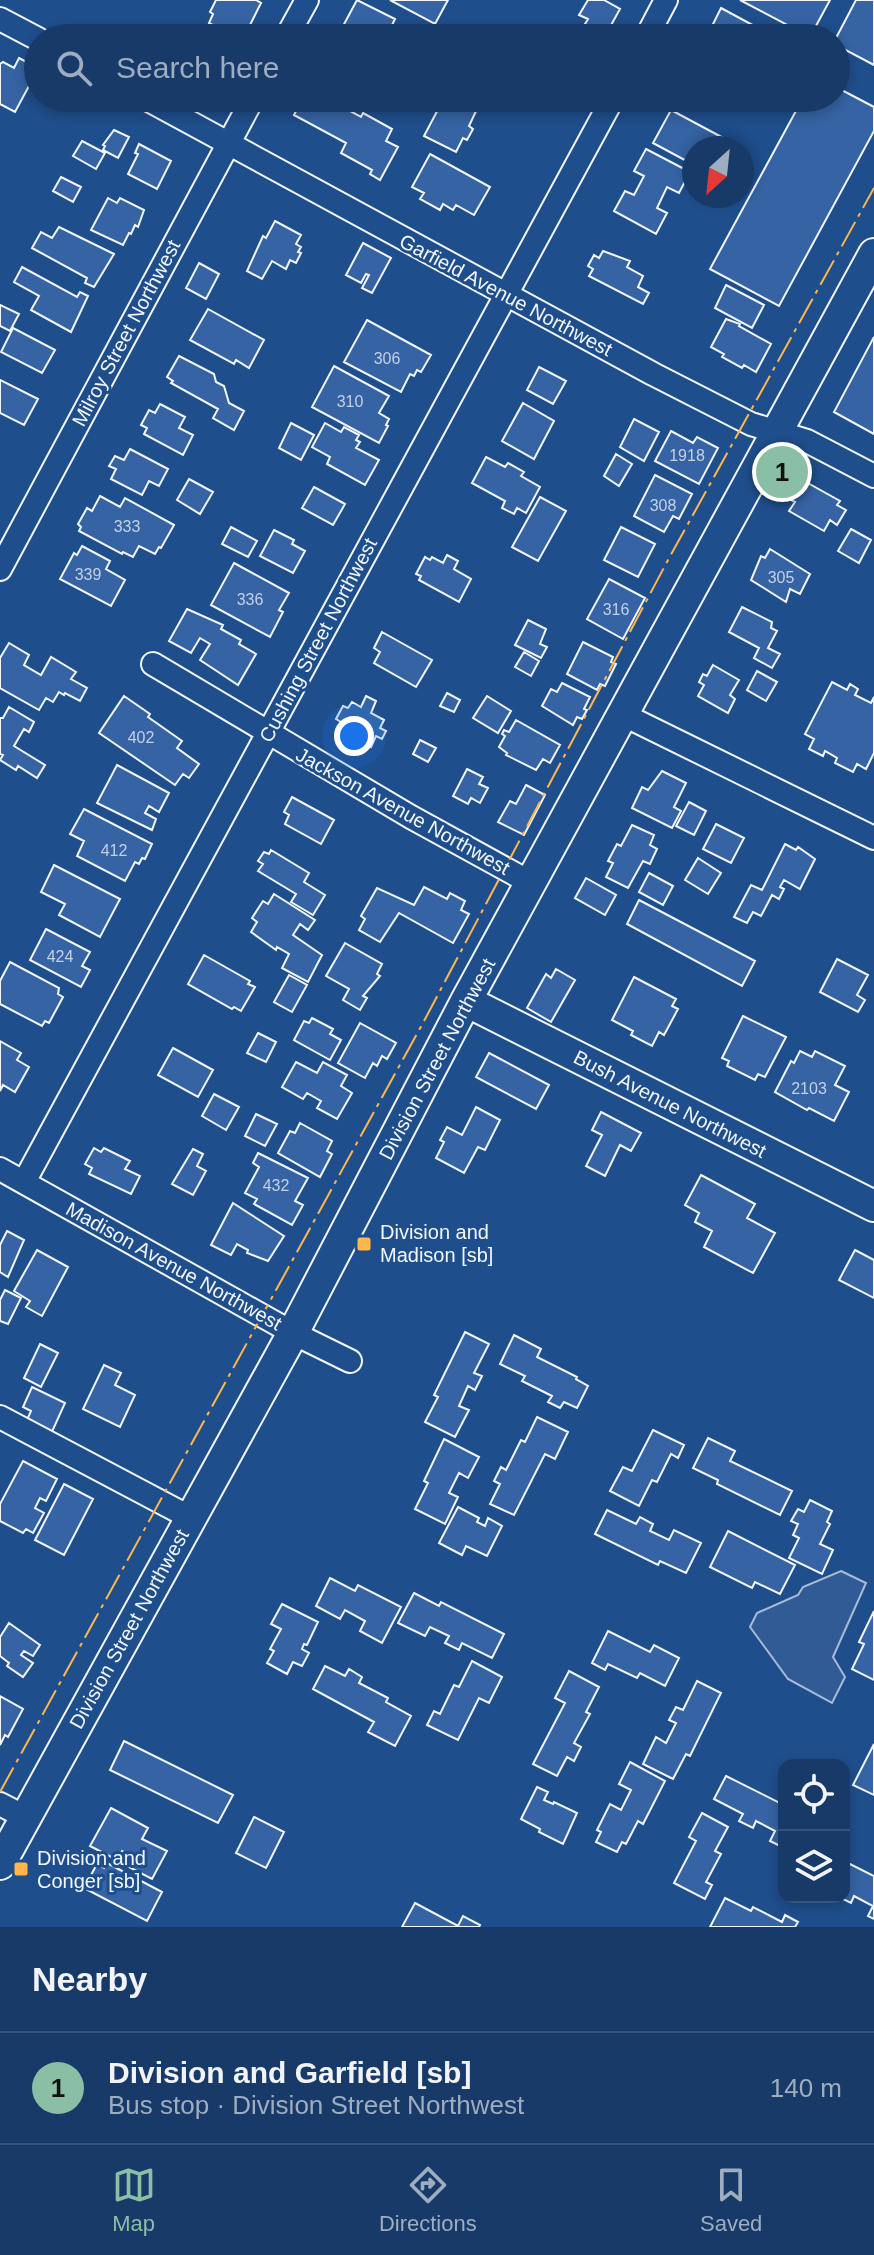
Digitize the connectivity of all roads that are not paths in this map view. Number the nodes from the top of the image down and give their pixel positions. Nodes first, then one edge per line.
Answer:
1 (307, 0) edge
2 (666, 0) edge
3 (0, 19) edge
4 (294, 24) edge
5 (653, 24) edge
6 (24, 32) edge
7 (170, 112) edge
8 (245, 112) edge
9 (605, 112) edge
10 (227, 144) junction
11 (874, 254) edge
12 (505, 295) junction
13 (776, 431) junction
14 (874, 476) edge
15 (0, 569) edge
16 (153, 664) dead end
17 (622, 714) junction
18 (267, 735) junction
19 (874, 838) edge
20 (531, 883) junction
21 (466, 1001) junction
22 (0, 1169) edge
23 (24, 1182) junction
24 (874, 1206) edge
25 (293, 1333) junction
26 (350, 1361) dead end
27 (0, 1417) edge
28 (191, 1518) junction
29 (0, 1804) edge
30 (27, 1818) junction
31 (0, 1864) edge

1 - 4 street
2 - 5 street
3 - 6 street
7 - 10 street, Garfield Avenue Northwest
8 - 10 street, Milroy Street Northwest
9 - 12 street, Cushing Street Northwest
10 - 12 street, Garfield Avenue Northwest
10 - 15 street, Milroy Street Northwest
11 - 13 street, Division Street Northwest
12 - 13 street, Garfield Avenue Northwest
12 - 18 street, Cushing Street Northwest
13 - 14 street, Garfield Avenue Northwest
13 - 17 street, Division Street Northwest
16 - 18 street, Jackson Avenue Northwest
17 - 19 street
17 - 20 street, Division Street Northwest
18 - 20 street, Jackson Avenue Northwest
18 - 23 street, Cushing Street Northwest
20 - 21 street, Division Street Northwest
21 - 24 street, Bush Avenue Northwest
21 - 25 street, Division Street Northwest
22 - 23 street, Madison Avenue Northwest
23 - 25 street, Madison Avenue Northwest
25 - 26 street, Madison Avenue Northwest
25 - 28 street, Division Street Northwest
27 - 28 street
28 - 30 street, Division Street Northwest
29 - 30 street
30 - 31 street, Division Street Northwest

